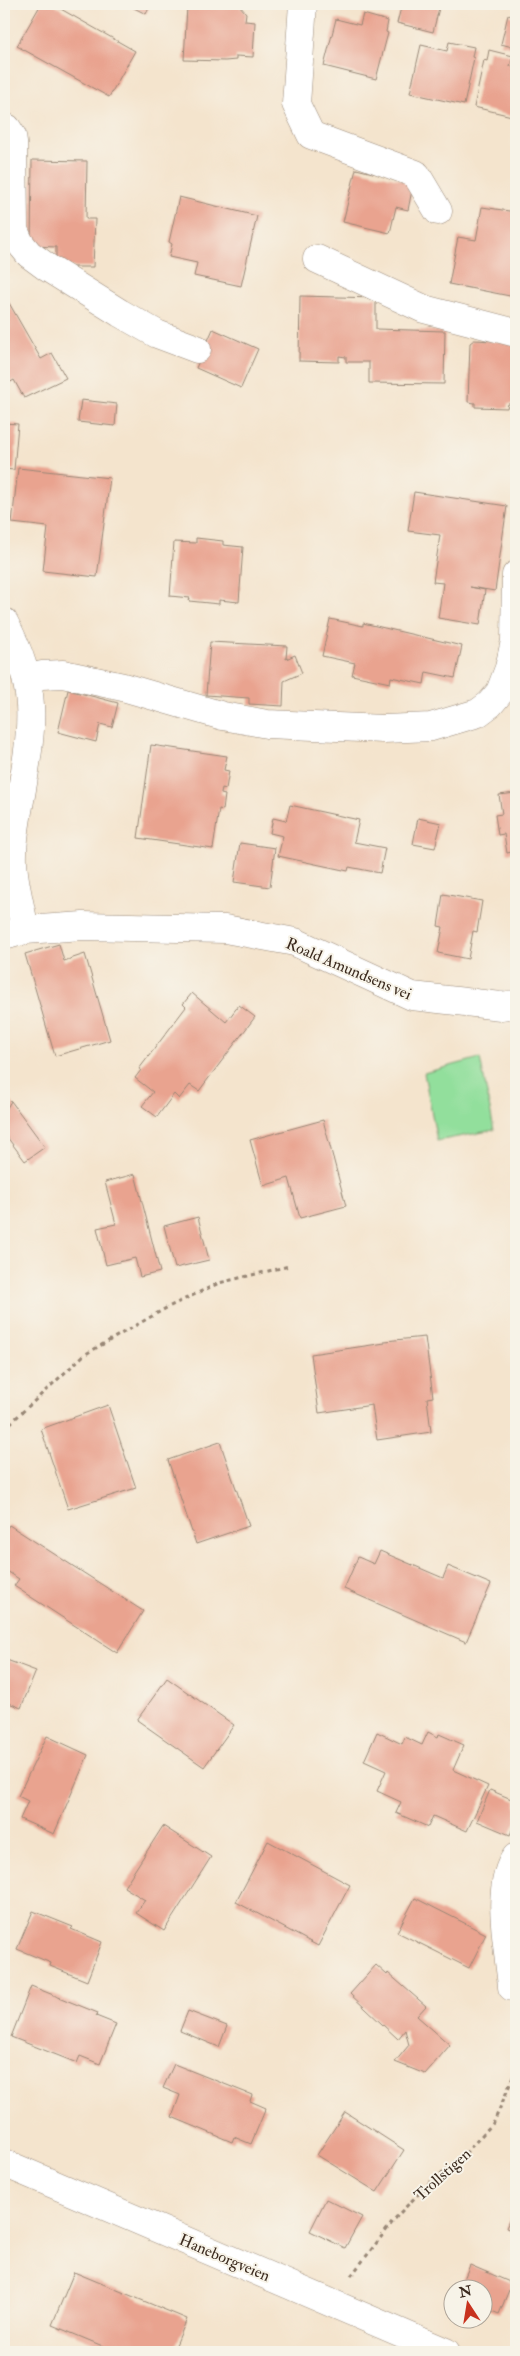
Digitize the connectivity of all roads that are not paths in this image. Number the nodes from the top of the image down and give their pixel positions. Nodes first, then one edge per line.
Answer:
1 (302, 4) edge
2 (4, 128) edge
3 (438, 211) dead end
4 (317, 259) dead end
5 (516, 333) edge
6 (197, 349) dead end
7 (516, 576) edge
8 (4, 622) edge
9 (27, 678) junction
10 (15, 933) edge
11 (516, 1004) edge
12 (516, 1857) edge
13 (512, 1987) dead end
14 (4, 2163) edge
15 (446, 2352) edge

1 - 3 street
2 - 6 street
4 - 5 street
7 - 9 street
8 - 9 street
9 - 10 street
10 - 11 street, Roald Amundsens vei
12 - 13 street
14 - 15 street, Haneborgveien

